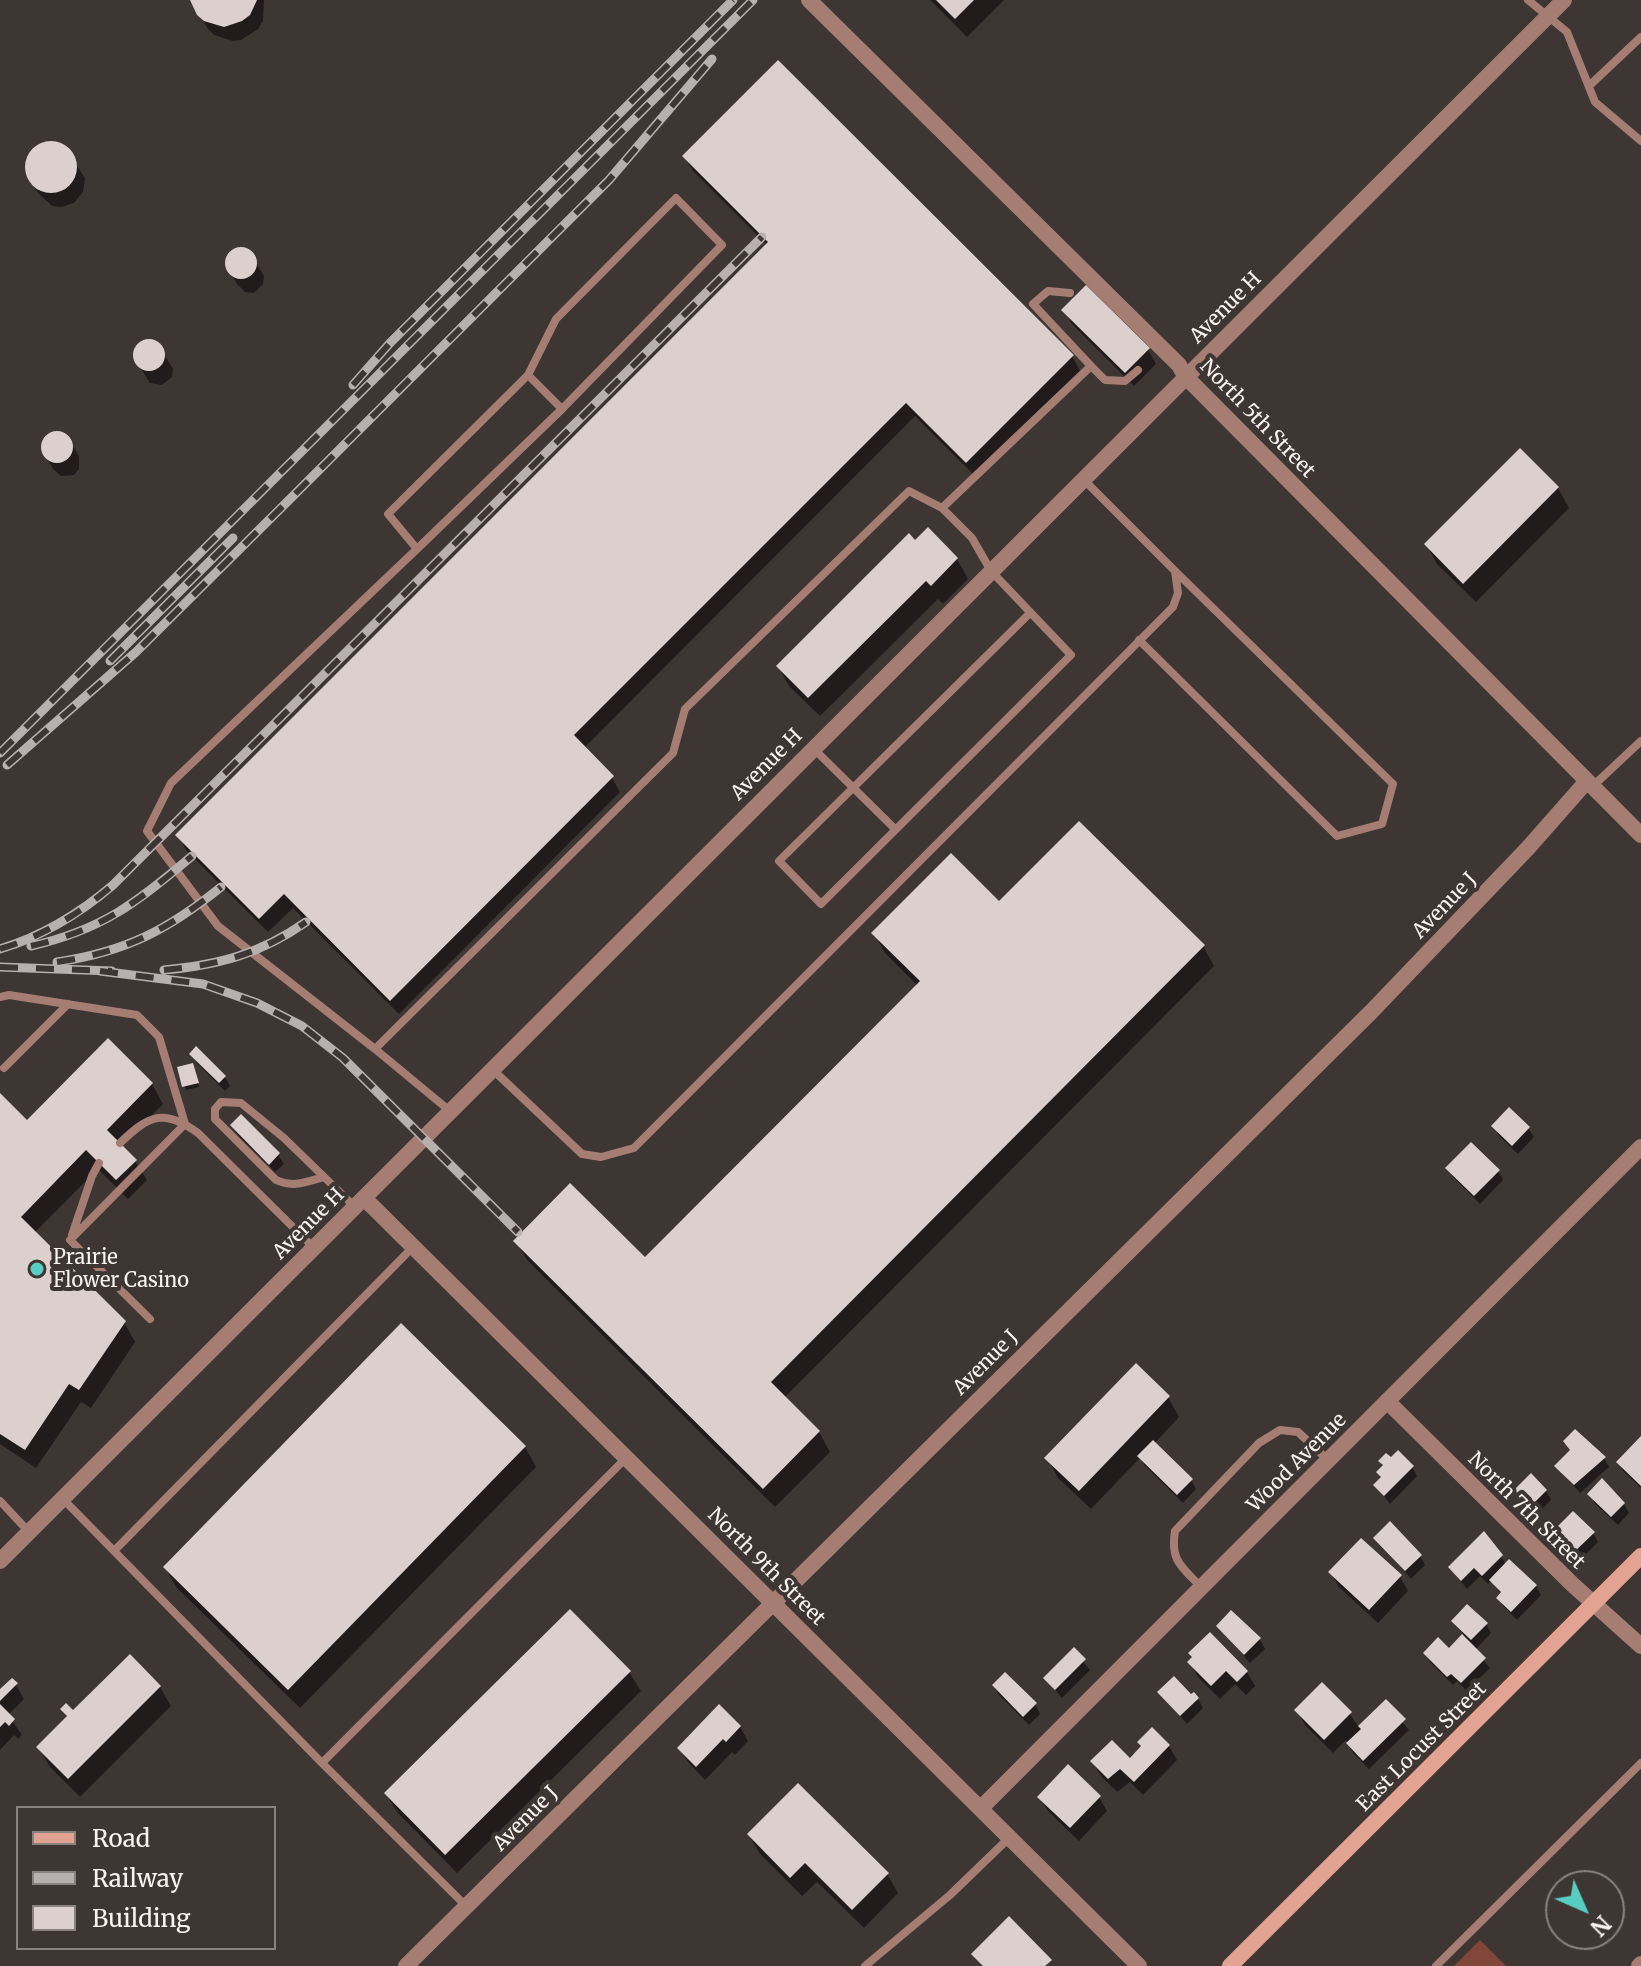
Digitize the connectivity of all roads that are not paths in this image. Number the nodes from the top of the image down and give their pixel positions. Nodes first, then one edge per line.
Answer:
1 (809, 0) edge
2 (1528, 0) edge
3 (1564, 0) edge
4 (1547, 17) junction
5 (1641, 37) edge
6 (1589, 86) junction
7 (1641, 141) edge
8 (1070, 293) dead end
9 (1091, 366) junction
10 (1138, 370) dead end
11 (528, 375) junction
12 (1185, 376) junction
13 (562, 409) junction
14 (1082, 479) junction
15 (942, 508) junction
16 (417, 549) junction
17 (991, 571) junction
18 (1175, 571) junction
19 (1030, 613) junction
20 (1139, 640) junction
21 (1641, 741) edge
22 (813, 748) junction
23 (1590, 784) junction
24 (853, 788) junction
25 (895, 829) junction
26 (1641, 835) edge
27 (0, 997) edge
28 (68, 1004) junction
29 (375, 1049) junction
30 (4, 1068) dead end
31 (492, 1070) junction
32 (450, 1111) junction
33 (185, 1124) junction
34 (120, 1143) dead end
35 (1641, 1147) edge
36 (99, 1163) dead end
37 (324, 1177) junction
38 (360, 1202) junction
39 (70, 1240) junction
40 (414, 1247) junction
41 (314, 1248) junction
42 (150, 1319) dead end
43 (1387, 1401) junction
44 (627, 1457) junction
45 (1328, 1460) junction
46 (62, 1498) junction
47 (0, 1501) edge
48 (29, 1532) junction
49 (114, 1551) junction
50 (1641, 1556) edge
51 (0, 1561) edge
52 (1201, 1587) junction
53 (772, 1602) junction
54 (1594, 1603) junction
55 (1641, 1646) edge
56 (322, 1763) junction
57 (1641, 1763) edge
58 (981, 1808) junction
59 (1010, 1837) junction
60 (467, 1907) junction
61 (406, 1966) edge
62 (865, 1966) edge
63 (1139, 1966) edge
64 (1230, 1966) edge
65 (1436, 1966) edge

1 - 12 street, North 5th Street
2 - 4 lane
3 - 4 street, Avenue H
4 - 6 lane
4 - 12 street, Avenue H
5 - 6 lane
6 - 7 lane
8 - 9 lane
9 - 10 lane
9 - 15 lane
11 - 13 lane
11 - 13 lane
11 - 16 lane
12 - 14 street, Avenue H
12 - 23 street, North 5th Street
13 - 16 lane
14 - 17 street, Avenue H
14 - 18 lane
15 - 17 lane
15 - 29 lane
16 - 29 lane
17 - 19 lane
17 - 22 street, Avenue H
18 - 20 lane
18 - 20 lane
19 - 24 lane
19 - 25 lane
20 - 31 lane
21 - 23 lane
22 - 24 lane
22 - 31 street, Avenue H
23 - 26 street, North 5th Street
23 - 53 street, Avenue J
24 - 25 lane
24 - 25 lane
27 - 28 lane
28 - 30 lane
28 - 33 lane
29 - 32 lane
31 - 32 street, Avenue H
32 - 38 street, Avenue H
33 - 34 lane
33 - 39 lane
33 - 41 lane
35 - 43 street, Wood Avenue
36 - 39 lane
37 - 37 lane
37 - 38 lane
38 - 40 street, North 9th Street
38 - 41 street, Avenue H
39 - 42 lane
40 - 44 street, North 9th Street
40 - 49 lane
41 - 46 street, Avenue H
43 - 45 street, Wood Avenue
43 - 54 street, North 7th Street
44 - 53 street, North 9th Street
44 - 56 lane
45 - 52 street, Wood Avenue
45 - 52 lane
46 - 48 street, Avenue H
46 - 49 lane
47 - 48 lane
48 - 51 street, Avenue H
49 - 56 lane
50 - 54 main road, East Locust Street
52 - 58 street, Wood Avenue
53 - 58 street, North 9th Street
53 - 60 street, Avenue J
54 - 55 street, North 7th Street
54 - 64 main road, East Locust Street
56 - 60 lane
57 - 65 lane
58 - 59 street, North 9th Street
59 - 62 lane
59 - 63 street, North 9th Street
60 - 61 street, Avenue J

